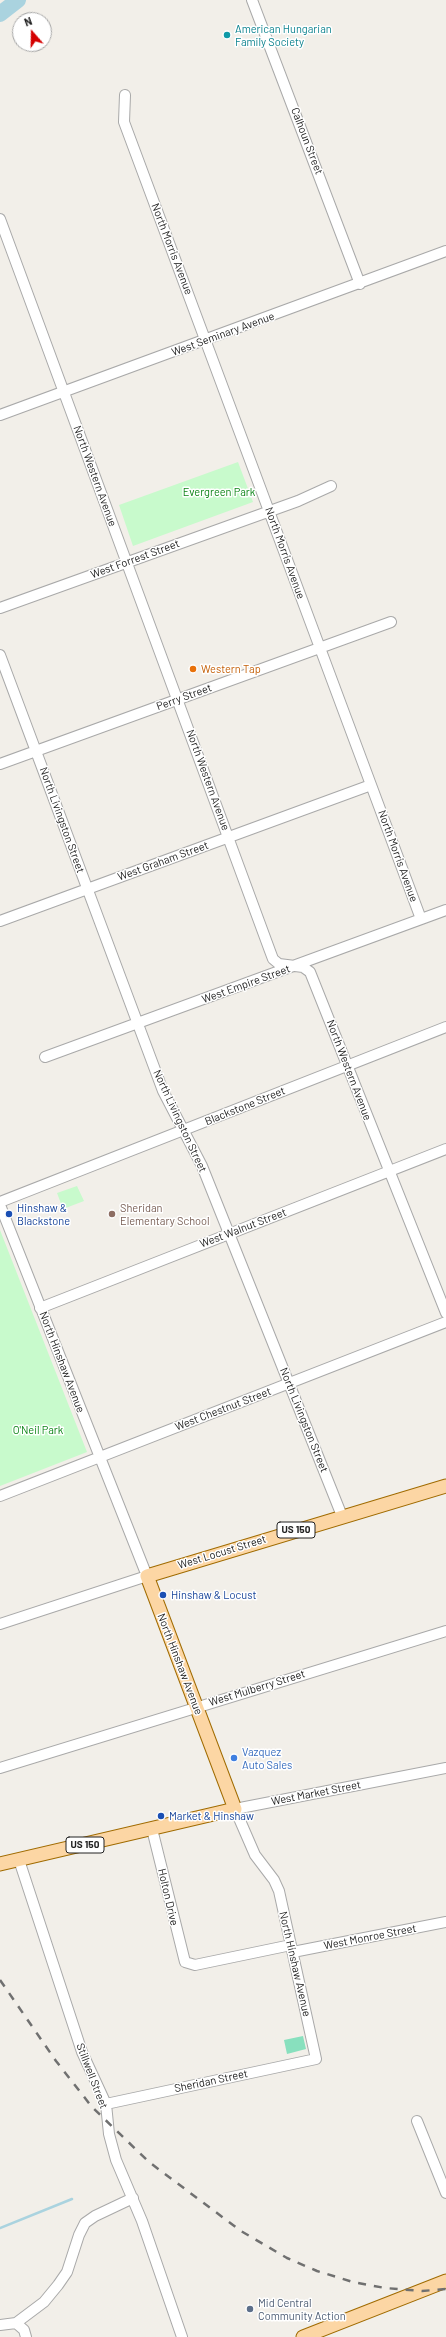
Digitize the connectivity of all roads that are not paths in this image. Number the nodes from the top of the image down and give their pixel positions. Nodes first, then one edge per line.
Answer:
1 (252, 0) edge
2 (125, 95) dead end
3 (0, 219) edge
4 (446, 251) edge
5 (360, 284) junction
6 (206, 340) junction
7 (64, 391) junction
8 (0, 415) edge
9 (331, 486) dead end
10 (270, 511) junction
11 (127, 562) junction
12 (0, 608) edge
13 (391, 622) dead end
14 (321, 648) junction
15 (0, 655) edge
16 (178, 699) junction
17 (36, 751) junction
18 (0, 764) edge
19 (371, 785) junction
20 (228, 837) junction
21 (87, 888) junction
22 (446, 910) edge
23 (421, 919) junction
24 (0, 921) edge
25 (293, 966) junction
26 (138, 1024) junction
27 (446, 1027) edge
28 (45, 1057) dead end
29 (348, 1066) junction
30 (184, 1131) junction
31 (446, 1149) edge
32 (389, 1171) junction
33 (0, 1204) edge
34 (229, 1234) junction
35 (40, 1308) junction
36 (446, 1313) edge
37 (446, 1322) edge
38 (289, 1383) junction
39 (99, 1457) junction
40 (446, 1486) edge
41 (0, 1496) edge
42 (342, 1516) junction
43 (147, 1576) junction
44 (0, 1624) edge
45 (446, 1631) edge
46 (196, 1707) junction
47 (0, 1768) edge
48 (446, 1768) edge
49 (235, 1809) junction
50 (152, 1829) junction
51 (19, 1860) junction
52 (0, 1864) edge
53 (446, 1922) edge
54 (292, 1948) junction
55 (187, 1964) joint
56 (316, 2059) joint
57 (106, 2104) junction
58 (417, 2121) dead end
59 (446, 2193) edge
60 (133, 2198) junction
61 (446, 2281) edge
62 (16, 2323) junction
63 (0, 2325) edge
64 (26, 2337) edge
65 (182, 2337) edge
66 (303, 2337) edge

1 - 5 street, Calhoun Street
2 - 6 street, North Morris Avenue
3 - 7 street, North Western Avenue
4 - 5 street, West Seminary Avenue
5 - 6 street, West Seminary Avenue
6 - 7 street, West Seminary Avenue
6 - 10 street, North Morris Avenue
7 - 8 street, West Seminary Avenue
7 - 11 street, North Western Avenue
9 - 10 street, West Forrest Street
10 - 11 street, West Forrest Street
10 - 14 street, North Morris Avenue
11 - 12 street, West Forrest Street
11 - 16 street, North Western Avenue
13 - 14 street, Perry Street
14 - 16 street, Perry Street
14 - 19 street, North Morris Avenue
15 - 17 street, North Livingston Street
16 - 17 street, Perry Street
16 - 20 street, North Western Avenue
17 - 18 street, Perry Street
17 - 21 street, North Livingston Street
19 - 20 street, West Graham Street
19 - 23 street, North Morris Avenue
20 - 21 street, West Graham Street
20 - 25 street, North Western Avenue
21 - 24 street, West Graham Street
21 - 26 street, North Livingston Street
22 - 23 street, West Empire Street
23 - 25 street, West Empire Street
25 - 26 street, West Empire Street
25 - 29 street, North Western Avenue
26 - 28 street, West Empire Street
26 - 30 street, North Livingston Street
27 - 29 street, Blackstone Street
29 - 30 street, Blackstone Street
29 - 32 street, North Western Avenue
30 - 33 street, Blackstone Street
30 - 34 street, North Livingston Street
31 - 32 street, West Walnut Street
32 - 34 street, West Walnut Street
32 - 36 street, North Western Avenue
33 - 35 street, North Hinshaw Avenue
34 - 35 street, West Walnut Street
34 - 38 street, North Livingston Street
35 - 39 street, North Hinshaw Avenue
37 - 38 street, West Chestnut Street
38 - 39 street, West Chestnut Street
38 - 42 street, North Livingston Street
39 - 41 street, West Chestnut Street
39 - 43 street, North Hinshaw Avenue
40 - 42 main road, West Locust Street / US 150
42 - 43 main road, West Locust Street / US 150
43 - 44 street, West Locust Street
43 - 46 main road, North Hinshaw Avenue
45 - 46 street, West Mulberry Street
46 - 47 street, West Mulberry Street
46 - 49 main road, North Hinshaw Avenue
48 - 49 street, West Market Street
49 - 50 main road, West Market Street / US 150
49 - 54 street, North Hinshaw Avenue
50 - 51 main road, West Market Street / US 150
50 - 55 street, Holton Drive
51 - 52 main road, West Market Street / US 150
51 - 57 street, Stillwell Street
53 - 54 street, West Monroe Street
54 - 55 street, West Monroe Street
54 - 56 street, North Hinshaw Avenue
56 - 57 street, Sheridan Street
57 - 60 street, Stillwell Street
58 - 59 street
60 - 62 street
60 - 65 street, Stillwell Street
61 - 66 main road
62 - 63 street
62 - 64 street

